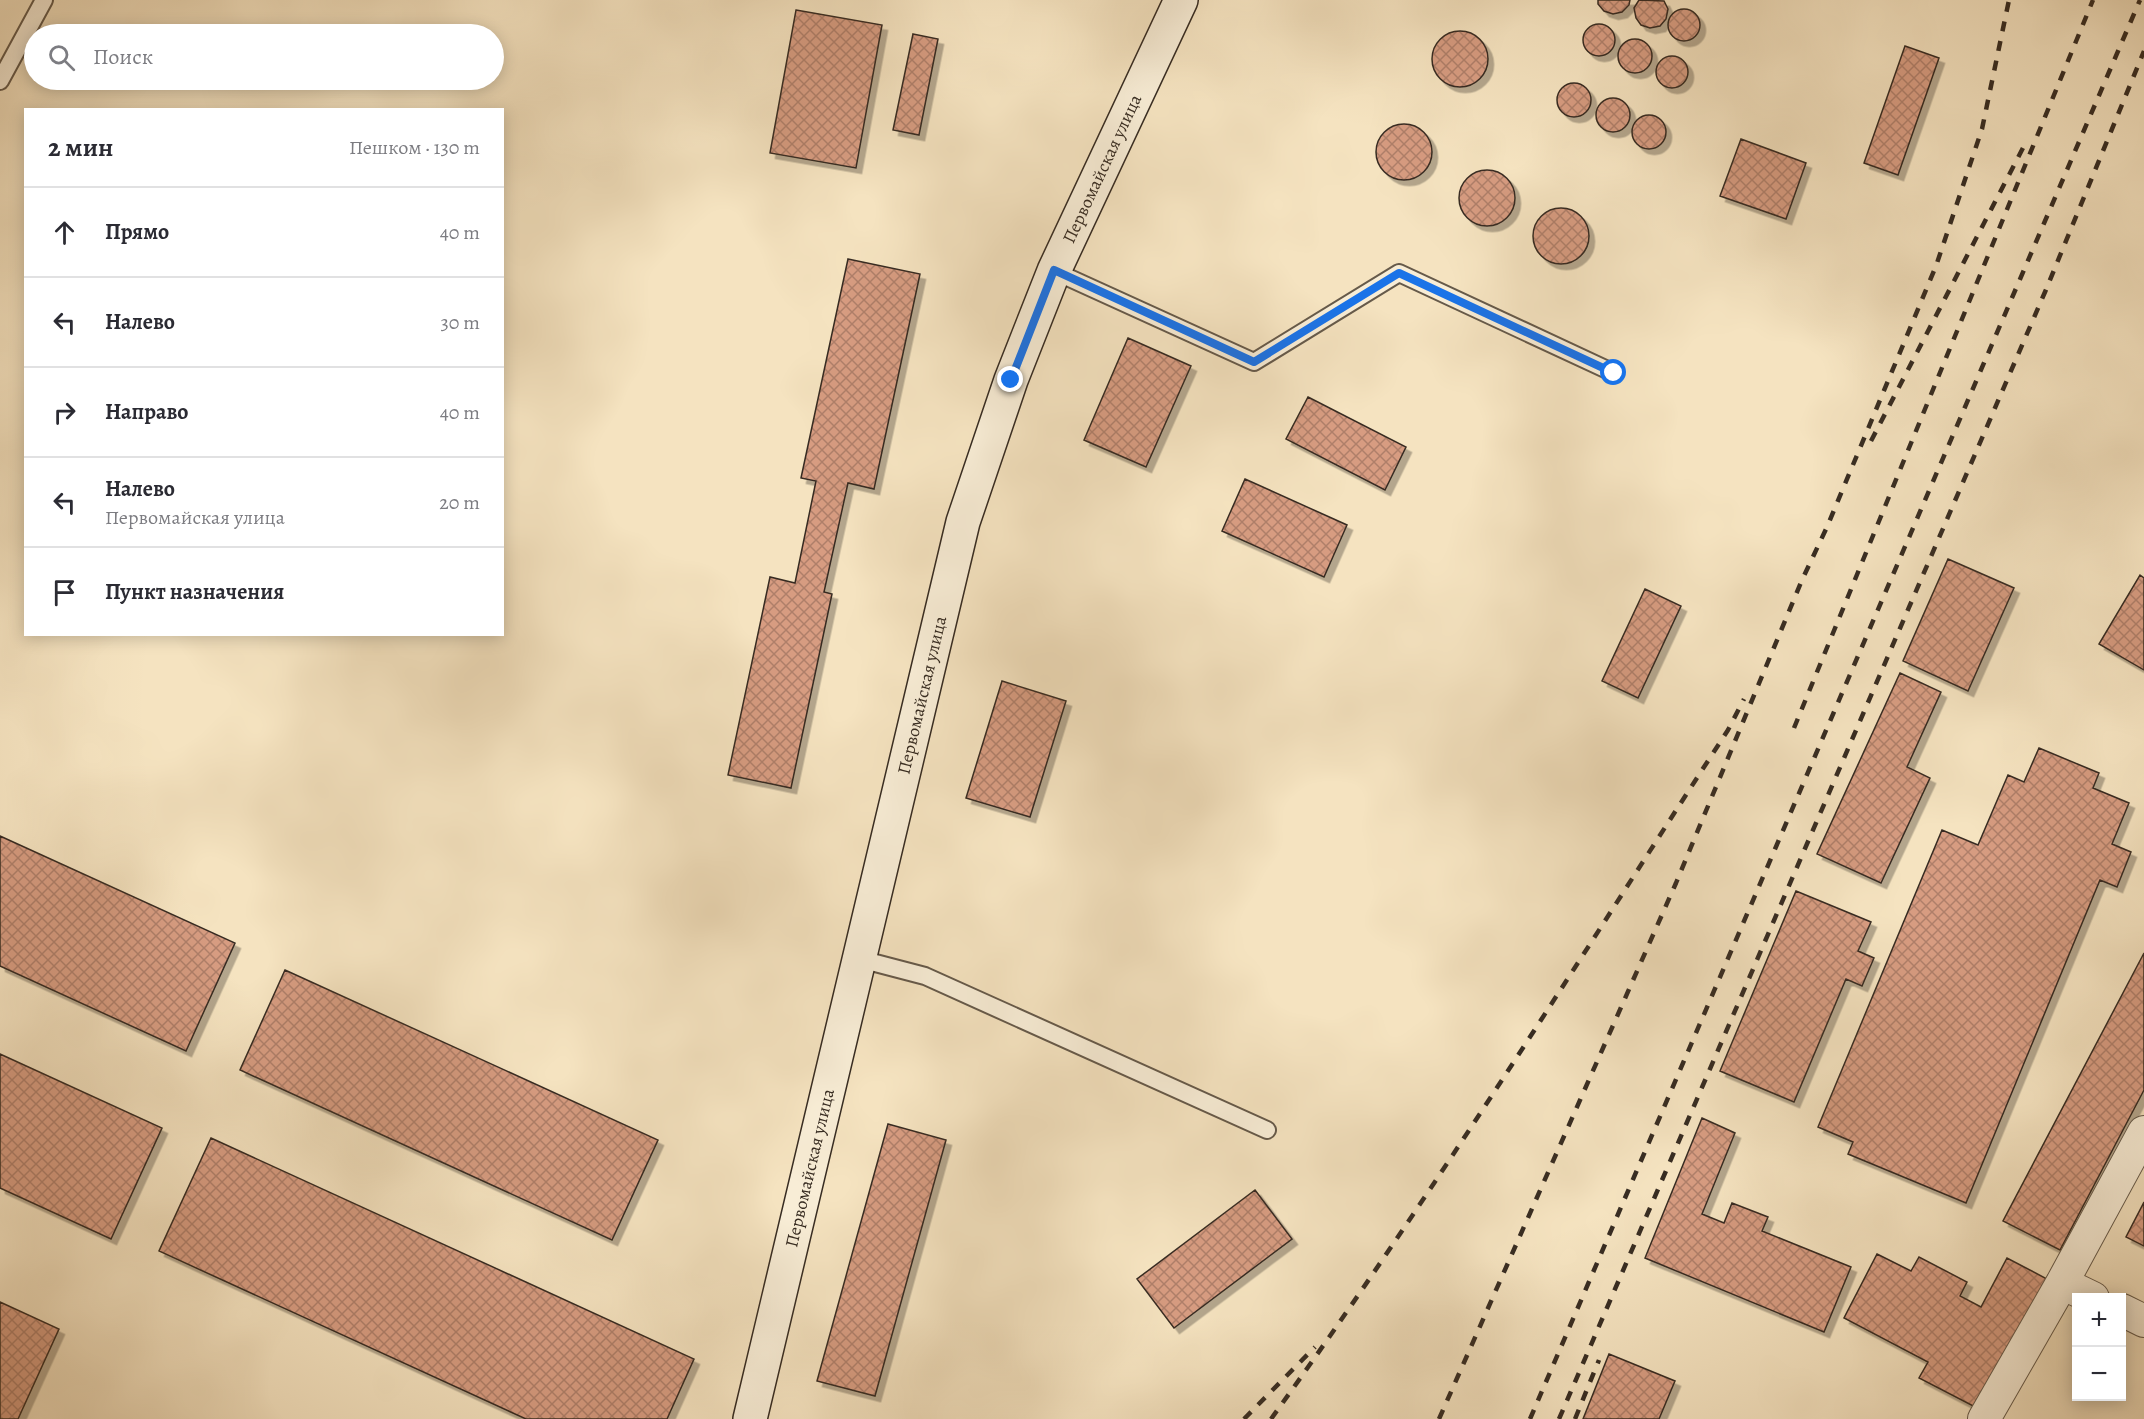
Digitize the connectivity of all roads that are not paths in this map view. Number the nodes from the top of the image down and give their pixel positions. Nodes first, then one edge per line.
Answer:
1 (44, 0) edge
2 (1181, 0) edge
3 (31, 24) edge
4 (24, 37) edge
5 (0, 81) edge
6 (1054, 270) junction
7 (1614, 373) dead end
8 (860, 959) junction
9 (1267, 1130) dead end
10 (2144, 1132) edge
11 (2062, 1283) junction
12 (2083, 1293) edge
13 (2126, 1312) edge
14 (2144, 1321) edge
15 (750, 1419) edge
16 (1984, 1419) edge

1 - 3 lane
2 - 6 street, Первомайская улица
4 - 5 lane
6 - 7 lane
6 - 8 street, Первомайская улица
8 - 9 lane
8 - 15 street, Первомайская улица
10 - 11 street
11 - 12 street
11 - 16 street
13 - 14 street

